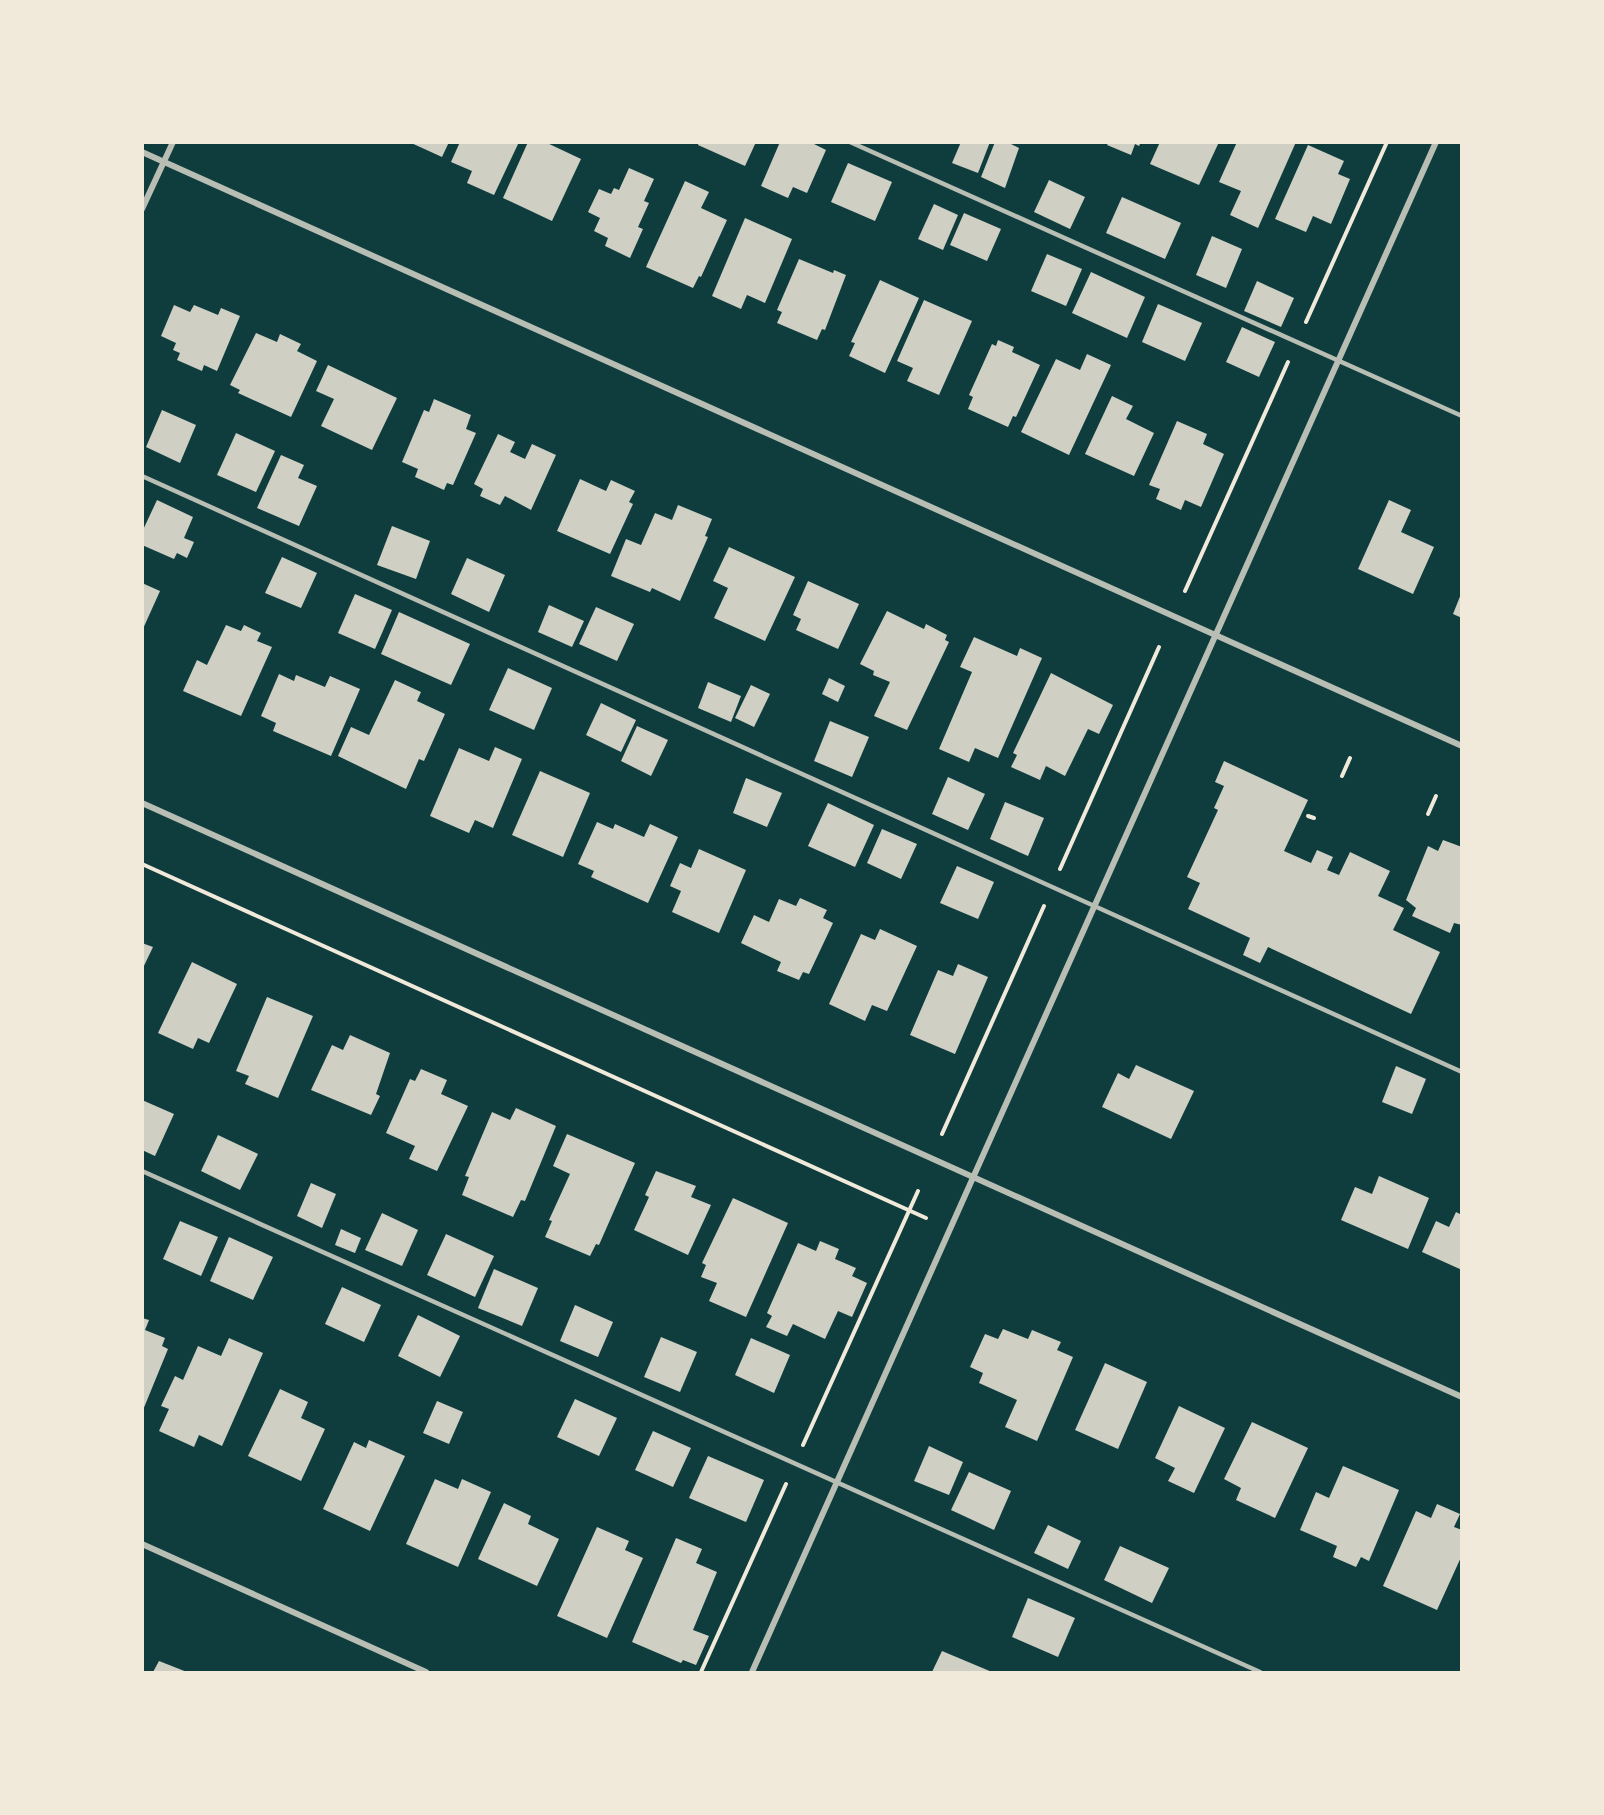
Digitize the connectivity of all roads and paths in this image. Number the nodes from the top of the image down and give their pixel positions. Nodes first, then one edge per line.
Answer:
1 (173, 142) edge
2 (850, 142) edge
3 (1387, 142) edge
4 (1436, 142) edge
5 (142, 152) edge
6 (165, 161) junction
7 (142, 209) edge
8 (1298, 341) junction
9 (1339, 360) junction
10 (1461, 416) edge
11 (142, 476) edge
12 (1185, 591) dead end
13 (1216, 636) junction
14 (1461, 746) edge
15 (1350, 758) dead end
16 (1342, 776) dead end
17 (1436, 796) dead end
18 (142, 803) edge
19 (1428, 814) dead end
20 (1308, 816) dead end
21 (1314, 818) dead end
22 (142, 864) edge
23 (1095, 905) junction
24 (1461, 1072) edge
25 (142, 1171) edge
26 (973, 1177) junction
27 (918, 1191) dead end
28 (909, 1210) junction
29 (926, 1218) dead end
30 (1461, 1397) edge
31 (794, 1465) junction
32 (836, 1484) junction
33 (142, 1544) edge
34 (426, 1672) edge
35 (701, 1672) edge
36 (752, 1672) edge
37 (1260, 1672) edge

1 - 6 street
2 - 8 lane
3 - 8 path
4 - 9 street
5 - 6 street
6 - 7 street
6 - 13 street
8 - 9 lane
8 - 12 path
9 - 10 lane
9 - 13 street
11 - 23 lane
13 - 14 street
13 - 23 street
15 - 16 path
17 - 19 path
18 - 26 street
20 - 21 path
22 - 28 path
23 - 24 lane
23 - 26 street
25 - 31 lane
26 - 30 street
26 - 32 street
27 - 28 path
28 - 29 path
28 - 31 path
31 - 32 lane
31 - 35 path
32 - 36 street
32 - 37 lane
33 - 34 street

